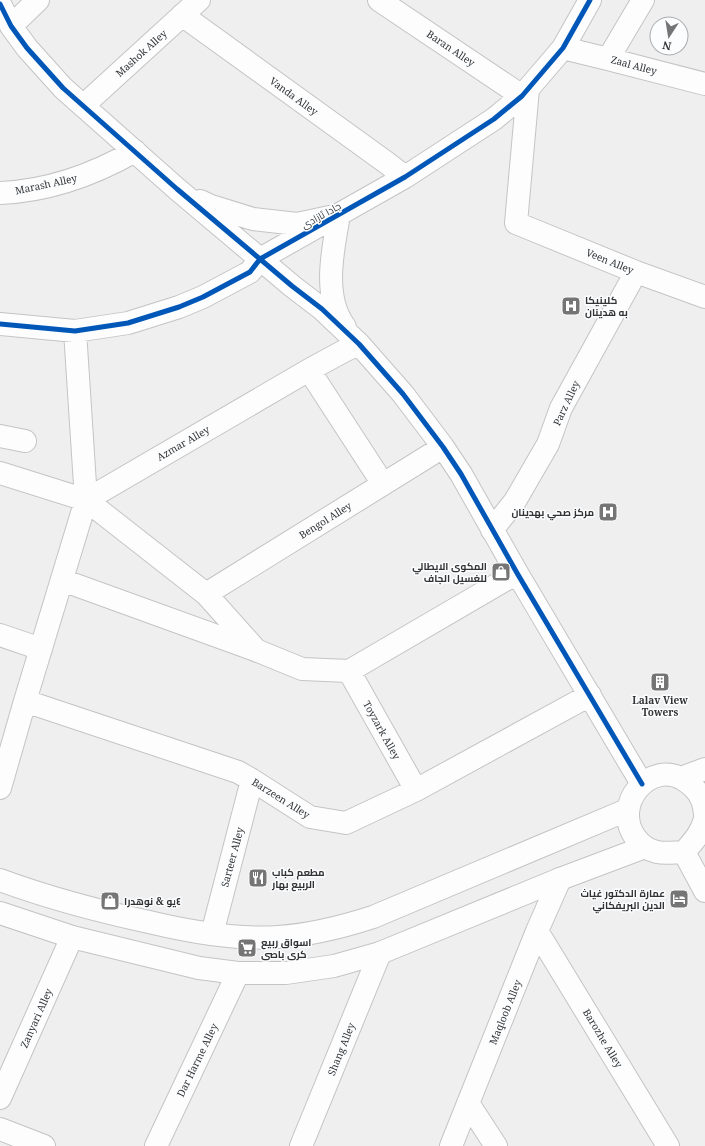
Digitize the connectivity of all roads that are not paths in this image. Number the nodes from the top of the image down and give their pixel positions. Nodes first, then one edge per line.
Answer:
1 (38, 0) edge
2 (199, 0) edge
3 (379, 0) edge
4 (590, 0) edge
5 (643, 0) edge
6 (0, 4) edge
7 (182, 15) junction
8 (11, 26) junction
9 (562, 48) junction
10 (608, 59) junction
11 (705, 84) edge
12 (525, 92) junction
13 (84, 105) junction
14 (135, 151) junction
15 (405, 177) junction
16 (177, 189) junction
17 (0, 193) edge
18 (339, 215) junction
19 (260, 259) junction
20 (636, 272) junction
21 (705, 297) edge
22 (0, 324) edge
23 (75, 331) junction
24 (355, 340) junction
25 (309, 370) junction
26 (0, 436) edge
27 (25, 441) dead end
28 (443, 447) junction
29 (0, 473) edge
30 (383, 484) junction
31 (86, 500) junction
32 (492, 530) junction
33 (517, 573) junction
34 (62, 580) junction
35 (206, 594) junction
36 (0, 635) edge
37 (41, 649) junction
38 (258, 651) junction
39 (349, 671) junction
40 (590, 695) junction
41 (25, 701) junction
42 (705, 769) edge
43 (681, 778) junction
44 (252, 780) junction
45 (642, 784) junction
46 (0, 788) edge
47 (416, 790) junction
48 (627, 810) junction
49 (705, 815) edge
50 (705, 819) edge
51 (645, 847) junction
52 (684, 852) junction
53 (560, 879) junction
54 (0, 880) edge
55 (705, 891) edge
56 (0, 913) edge
57 (537, 931) junction
58 (212, 934) junction
59 (72, 937) junction
60 (380, 953) junction
61 (238, 973) junction
62 (0, 1098) edge
63 (468, 1103) junction
64 (0, 1128) edge
65 (44, 1146) edge
66 (156, 1146) edge
67 (301, 1146) edge
68 (451, 1146) edge
69 (496, 1146) edge
70 (668, 1146) edge

1 - 8 street
2 - 7 street, Mashok Alley
3 - 12 street, Baran Alley
4 - 9 street, جادا ئازادی
5 - 10 street
6 - 8 street
7 - 13 street, Mashok Alley
7 - 15 street, Vanda Alley
8 - 13 street
9 - 10 street, Zaal Alley
9 - 12 street, جادا ئازادی
10 - 11 street, Zaal Alley
12 - 15 street, جادا ئازادی
12 - 20 street, Veen Alley
13 - 14 street
14 - 16 street
14 - 17 street, Marash Alley
15 - 18 street, جادا ئازادی
16 - 18 street
16 - 19 street
18 - 19 street, جادا ئازادی
18 - 24 street
19 - 23 street, جادا ئازادی
19 - 24 street
20 - 21 street, Veen Alley
20 - 32 street, Parz Alley
22 - 23 street, جادا ئازادی
23 - 31 street
24 - 25 street, Azmar Alley
24 - 28 street
25 - 30 street
25 - 31 street, Azmar Alley
26 - 27 street
28 - 30 street, Bengol Alley
28 - 32 street
29 - 31 street
30 - 35 street, Bengol Alley
31 - 34 street
31 - 35 street
32 - 33 street
33 - 39 street
33 - 40 street
34 - 37 street
34 - 38 street
35 - 38 street
36 - 37 street
37 - 41 street
38 - 39 street
39 - 47 street, Toyzark Alley
40 - 45 street
40 - 47 street, Barzeen Alley
41 - 44 street, Barzeen Alley
41 - 46 street
42 - 43 street
43 - 45 street
43 - 49 street
44 - 47 street, Barzeen Alley
44 - 58 street, Sarteer Alley
45 - 48 street
48 - 51 street
48 - 58 street
50 - 52 street
51 - 52 street
51 - 53 street
52 - 55 street
53 - 57 street, Maqloob Alley
53 - 60 street
54 - 58 street
56 - 59 street
57 - 63 street, Maqloob Alley
57 - 70 street, Barozhe Alley
59 - 61 street
59 - 62 street, Zanyari Alley
60 - 61 street
60 - 67 street, Shang Alley
61 - 66 street, Dar Harme Alley
63 - 68 street, Maqloob Alley
63 - 69 street
64 - 65 street

